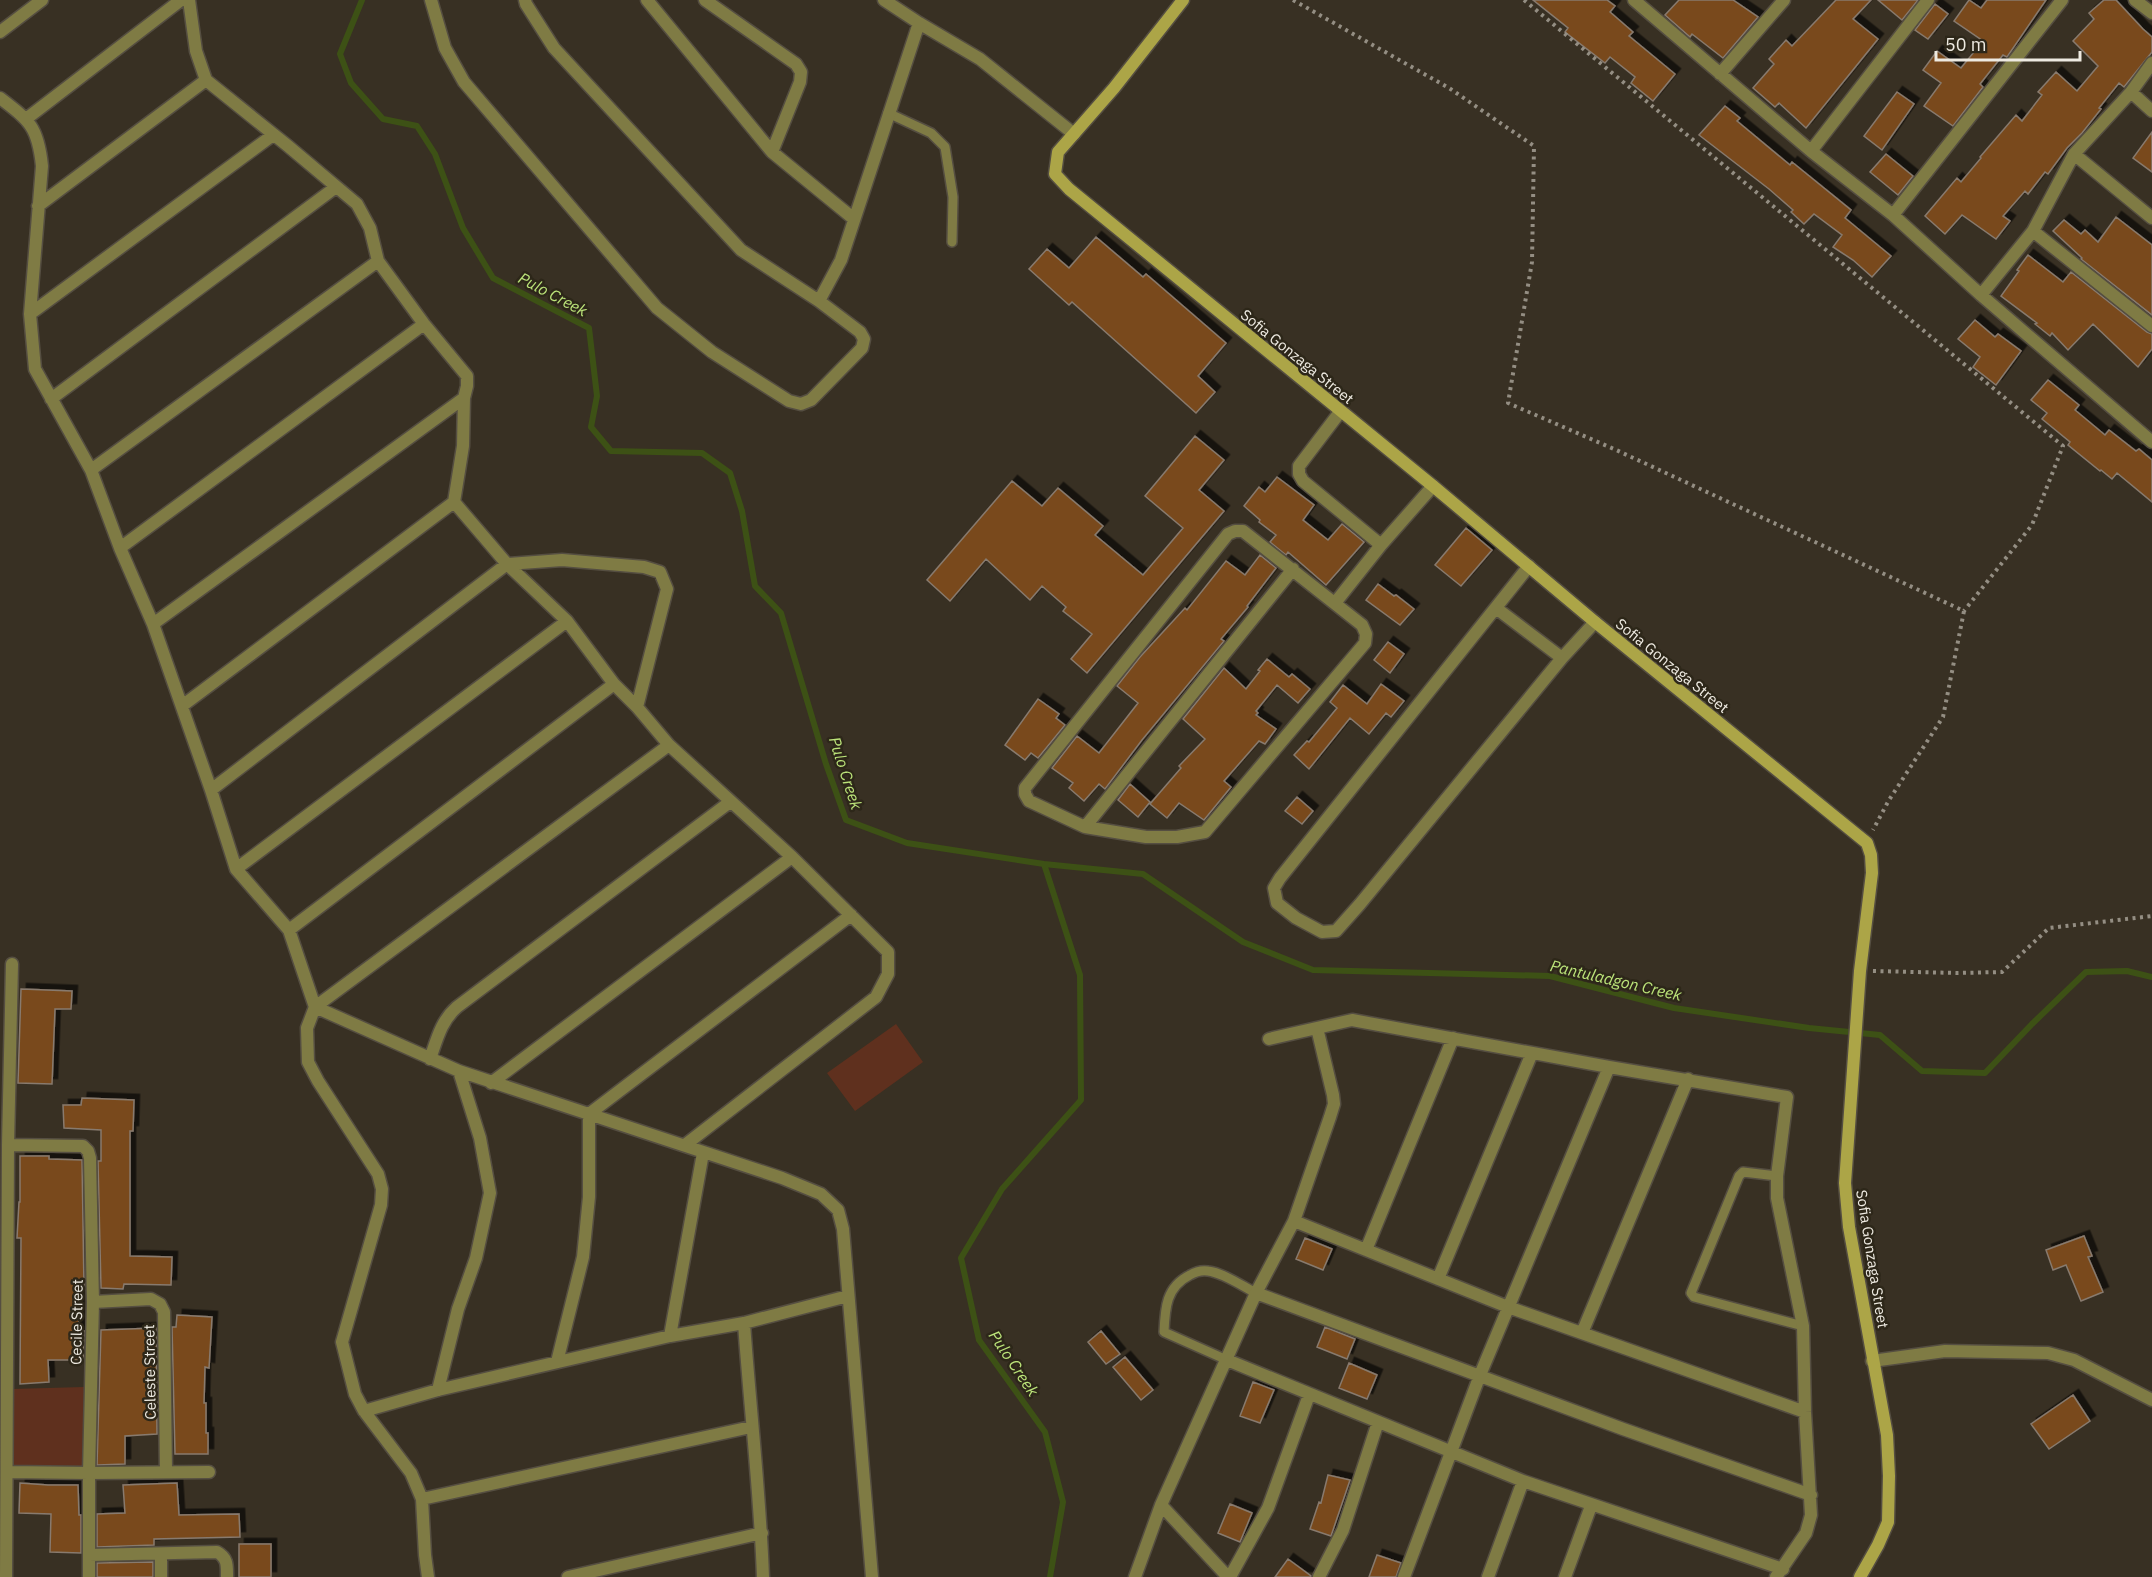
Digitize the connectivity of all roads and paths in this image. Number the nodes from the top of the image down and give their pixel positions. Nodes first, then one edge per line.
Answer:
1 (42, 0) edge
2 (181, 0) edge
3 (189, 0) edge
4 (431, 0) edge
5 (525, 0) edge
6 (647, 0) edge
7 (705, 0) edge
8 (884, 0) edge
9 (1183, 0) edge
10 (1293, 0) edge
11 (1524, 0) edge
12 (1634, 0) edge
13 (1784, 0) edge
14 (1928, 0) edge
15 (2062, 0) edge
16 (2135, 0) edge
17 (2152, 13) edge
18 (919, 23) junction
19 (0, 32) edge
20 (2152, 63) edge
21 (1720, 74) junction
22 (206, 80) junction
23 (2131, 92) junction
24 (0, 98) edge
25 (2152, 111) edge
26 (888, 113) junction
27 (26, 119) junction
28 (1074, 134) junction
29 (273, 135) junction
30 (1811, 151) junction
31 (772, 152) junction
32 (2074, 154) junction
33 (336, 187) junction
34 (38, 206) junction
35 (1893, 215) junction
36 (2152, 218) edge
37 (854, 219) junction
38 (2033, 231) junction
39 (952, 242) dead end
40 (378, 261) junction
41 (1981, 295) junction
42 (819, 301) junction
43 (30, 314) junction
44 (424, 324) junction
45 (2152, 326) edge
46 (464, 398) junction
47 (51, 399) junction
48 (1340, 412) junction
49 (2152, 442) edge
50 (91, 470) junction
51 (1434, 486) junction
52 (454, 502) junction
53 (1381, 545) junction
54 (120, 548) junction
55 (507, 564) junction
56 (1529, 566) junction
57 (1293, 569) junction
58 (1335, 603) junction
59 (1496, 608) junction
60 (1965, 611) junction
61 (567, 621) junction
62 (1595, 622) junction
63 (153, 624) junction
64 (1562, 658) junction
65 (614, 684) junction
66 (182, 706) junction
67 (637, 707) junction
68 (669, 745) junction
69 (211, 790) junction
70 (730, 802) junction
71 (1085, 827) junction
72 (1867, 843) junction
73 (792, 857) junction
74 (236, 869) junction
75 (851, 915) junction
76 (2152, 916) edge
77 (289, 930) junction
78 (12, 964) dead end
79 (1860, 971) junction
80 (315, 1007) junction
81 (1317, 1028) junction
82 (1453, 1038) junction
83 (1269, 1039) dead end
84 (1532, 1053) junction
85 (430, 1059) junction
86 (1609, 1067) junction
87 (459, 1071) junction
88 (1688, 1079) junction
89 (491, 1083) junction
90 (589, 1114) junction
91 (8, 1145) junction
92 (685, 1145) junction
93 (703, 1153) junction
94 (1777, 1176) junction
95 (1293, 1221) junction
96 (1366, 1250) junction
97 (1438, 1279) junction
98 (1256, 1293) junction
99 (848, 1296) junction
100 (93, 1302) junction
101 (1508, 1307) junction
102 (744, 1323) junction
103 (1803, 1326) junction
104 (1582, 1333) junction
105 (670, 1336) junction
106 (1227, 1360) junction
107 (1872, 1361) junction
108 (557, 1362) junction
109 (1480, 1375) junction
110 (3, 1389) edge
111 (438, 1390) junction
112 (1309, 1395) junction
113 (2152, 1400) edge
114 (364, 1411) junction
115 (1805, 1412) junction
116 (1378, 1422) junction
117 (751, 1427) junction
118 (1450, 1452) junction
119 (7, 1472) junction
120 (166, 1472) junction
121 (209, 1472) dead end
122 (89, 1473) junction
123 (1523, 1481) junction
124 (1811, 1495) junction
125 (422, 1499) junction
126 (1161, 1506) junction
127 (1592, 1506) junction
128 (762, 1533) junction
129 (89, 1555) junction
130 (161, 1555) junction
131 (1780, 1573) edge
132 (1864, 1575) edge
133 (6, 1577) edge
134 (89, 1577) edge
135 (161, 1577) edge
136 (227, 1577) edge
137 (428, 1577) edge
138 (568, 1577) edge
139 (763, 1577) edge
140 (872, 1577) edge
141 (1135, 1577) edge
142 (1229, 1577) edge
143 (1319, 1577) edge
144 (1404, 1577) edge
145 (1488, 1577) edge
146 (1565, 1577) edge

1 - 19 street
2 - 27 street
3 - 22 street
4 - 42 street
5 - 42 street
6 - 31 street
7 - 31 street
8 - 18 street
9 - 28 street, Sofia Gonzaga Street
10 - 60 path
11 - 60 path
12 - 21 street
13 - 21 street
14 - 30 street
15 - 35 street
16 - 17 street
18 - 26 street
18 - 28 street
20 - 23 street
21 - 30 street
22 - 29 street
22 - 34 street
23 - 25 street
23 - 32 street
24 - 27 street
26 - 37 street
26 - 39 lane
27 - 34 street
28 - 48 street, Sofia Gonzaga Street
29 - 33 street
29 - 43 street
30 - 35 street
31 - 37 street
32 - 36 street
32 - 38 street
33 - 40 street
33 - 47 street
34 - 43 street
35 - 41 street
37 - 42 street
38 - 41 street
38 - 45 street
40 - 44 street
40 - 50 street
41 - 49 street
43 - 47 street
44 - 46 street
44 - 54 street
46 - 52 street
46 - 63 street
47 - 50 street
48 - 51 street, Sofia Gonzaga Street
48 - 53 street
50 - 54 street
51 - 53 street
51 - 56 street, Sofia Gonzaga Street
52 - 55 street
52 - 66 street
53 - 58 street
54 - 63 street
55 - 61 street
55 - 67 street
55 - 69 street
56 - 59 street
56 - 62 street, Sofia Gonzaga Street
57 - 58 street
57 - 71 street
57 - 71 street
58 - 71 street
59 - 64 street
59 - 64 street
60 - 72 path
61 - 65 street
61 - 74 street
62 - 64 street
62 - 72 street, Sofia Gonzaga Street
63 - 66 street
65 - 67 street
65 - 77 street
66 - 69 street
67 - 68 street
68 - 70 street
68 - 80 street
69 - 74 street
70 - 73 street
70 - 85 street
72 - 79 street, Sofia Gonzaga Street
73 - 75 street
73 - 89 street
74 - 77 street
75 - 90 street
75 - 92 street
76 - 79 path
77 - 80 street
78 - 91 street
79 - 107 street, Sofia Gonzaga Street
80 - 85 street
80 - 114 street
81 - 82 street
81 - 83 street
81 - 95 street
82 - 84 street
82 - 96 street
84 - 86 street
84 - 97 street
85 - 87 street
86 - 88 street
86 - 101 street
87 - 89 street
87 - 111 street
88 - 94 street
88 - 104 street
89 - 90 street
90 - 92 street
90 - 108 street
91 - 100 street, Cecile Street
91 - 110 street
92 - 93 street
93 - 99 street
93 - 105 street
94 - 103 street
94 - 103 lane
95 - 96 street
95 - 98 street
96 - 97 street
97 - 101 street
98 - 106 street
98 - 106 lane
98 - 109 street
99 - 102 street
99 - 140 street
100 - 120 street, Celeste Street
100 - 122 street, Cecile Street
101 - 104 street
101 - 109 street
102 - 105 street
102 - 117 street
103 - 115 street
104 - 115 street
105 - 108 street
106 - 112 street
106 - 126 street
107 - 113 street
107 - 132 street, Sofia Gonzaga Street
108 - 111 street
109 - 118 street
109 - 124 street
110 - 119 street
111 - 114 street
112 - 116 street
112 - 142 street
114 - 125 street
115 - 124 street
116 - 118 street
116 - 143 street
117 - 125 street
117 - 128 street
118 - 123 street
118 - 144 street
119 - 122 street
119 - 133 street
120 - 121 street
120 - 122 street
122 - 129 street, Cecile Street
123 - 127 street
123 - 145 street
124 - 131 street
125 - 137 street
126 - 141 street
126 - 142 street
127 - 131 street
127 - 146 street
128 - 138 street
128 - 139 street
129 - 130 street
129 - 134 street, Cecile Street
130 - 135 street
130 - 136 street

